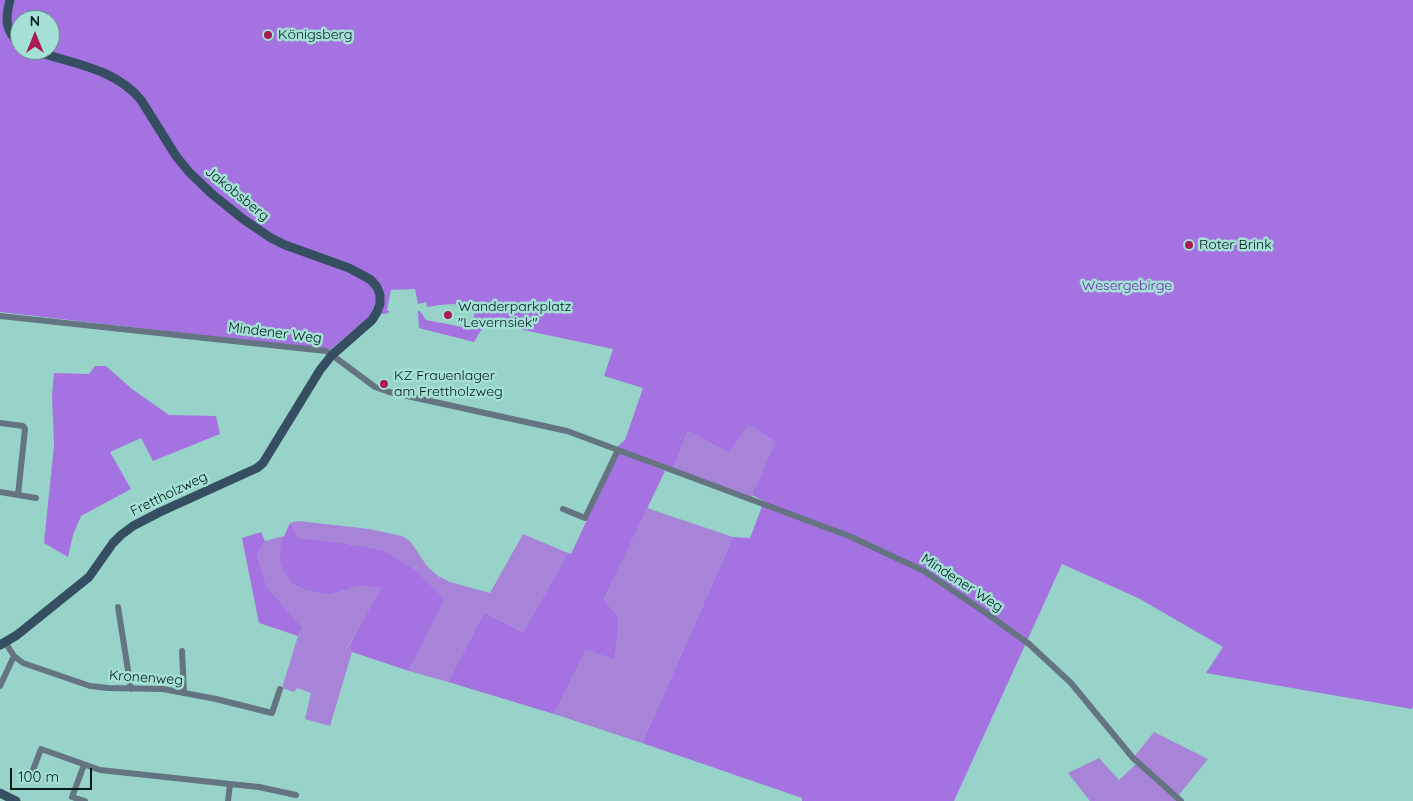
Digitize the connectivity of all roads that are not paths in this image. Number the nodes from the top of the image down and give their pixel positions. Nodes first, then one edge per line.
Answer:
1 (10, 0) edge
2 (10, 34) edge
3 (60, 59) edge
4 (0, 316) edge
5 (332, 355) junction
6 (0, 423) edge
7 (618, 450) junction
8 (0, 492) edge
9 (18, 495) junction
10 (36, 498) dead end
11 (563, 509) dead end
12 (118, 607) dead end
13 (3, 643) edge
14 (182, 651) dead end
15 (14, 656) junction
16 (0, 686) edge
17 (131, 689) junction
18 (280, 690) dead end
19 (184, 692) junction
20 (84, 765) junction
21 (32, 770) dead end
22 (230, 784) junction
23 (0, 793) edge
24 (296, 795) dead end
25 (16, 801) edge
26 (85, 801) edge
27 (228, 801) edge
28 (1181, 801) edge

1 - 2 street
3 - 5 street, Jakobsberg
4 - 5 street, Mindener Weg
5 - 7 street, Mindener Weg
5 - 13 street, Frettholzweg
6 - 9 street
7 - 11 street
7 - 28 street, Mindener Weg
8 - 9 street
9 - 10 street
12 - 17 street
13 - 15 street, Kronenweg
14 - 19 street
15 - 16 street
15 - 17 street, Kronenweg
17 - 19 street, Kronenweg
18 - 19 street, Kronenweg
20 - 21 street
20 - 22 street
20 - 26 street
22 - 24 street
22 - 27 street
23 - 25 street

